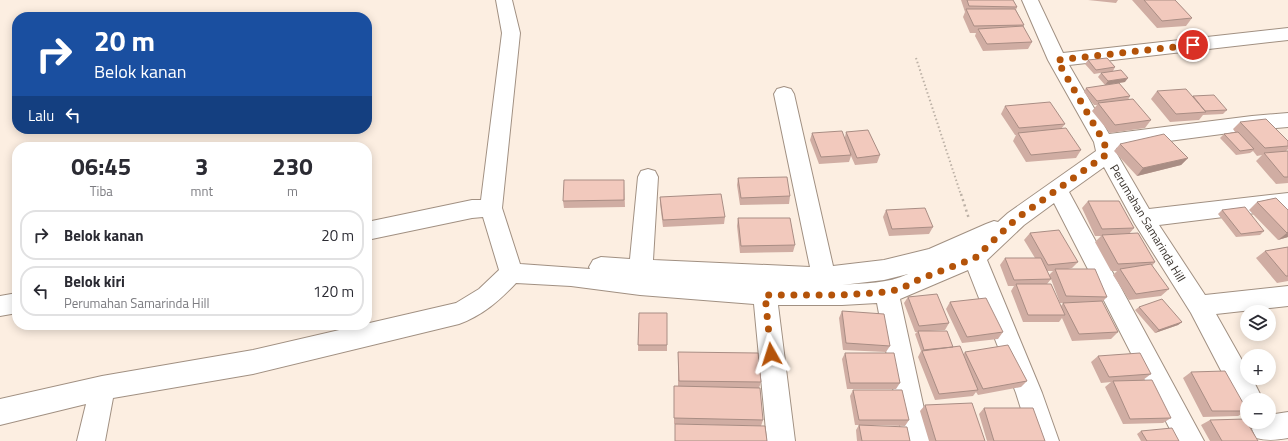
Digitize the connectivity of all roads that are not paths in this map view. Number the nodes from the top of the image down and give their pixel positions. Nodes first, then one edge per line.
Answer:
1 (504, 0) edge
2 (1030, 0) edge
3 (1288, 34) edge
4 (1057, 60) junction
5 (784, 94) dead end
6 (1288, 120) edge
7 (1105, 148) junction
8 (648, 177) dead end
9 (1057, 189) junction
10 (1288, 201) edge
11 (491, 208) junction
12 (1143, 218) junction
13 (372, 230) edge
14 (976, 249) junction
15 (641, 268) junction
16 (511, 273) junction
17 (546, 275) junction
18 (824, 277) junction
19 (887, 292) junction
20 (765, 295) junction
21 (1288, 296) edge
22 (12, 304) edge
23 (0, 306) edge
24 (1199, 306) junction
25 (102, 388) junction
26 (1246, 393) edge
27 (0, 412) edge
28 (91, 441) edge
29 (781, 441) edge
30 (917, 441) edge
31 (1045, 441) edge
32 (1190, 441) edge

1 - 11 street
2 - 4 street, Perumahan Samarinda Hill
3 - 4 street
4 - 7 street, Perumahan Samarinda Hill
5 - 18 street
6 - 7 street
7 - 9 street
7 - 12 street, Perumahan Samarinda Hill
8 - 15 street
9 - 14 street
9 - 32 street
10 - 12 street
11 - 13 street
11 - 16 street
12 - 24 street, Perumahan Samarinda Hill
14 - 18 street
14 - 19 street
14 - 31 street
15 - 17 street
15 - 18 street
16 - 17 street
16 - 25 street
17 - 20 street
19 - 20 street
19 - 30 street
20 - 29 street
21 - 24 street
22 - 23 street
24 - 26 street, Perumahan Samarinda Hill
25 - 27 street
25 - 28 street

